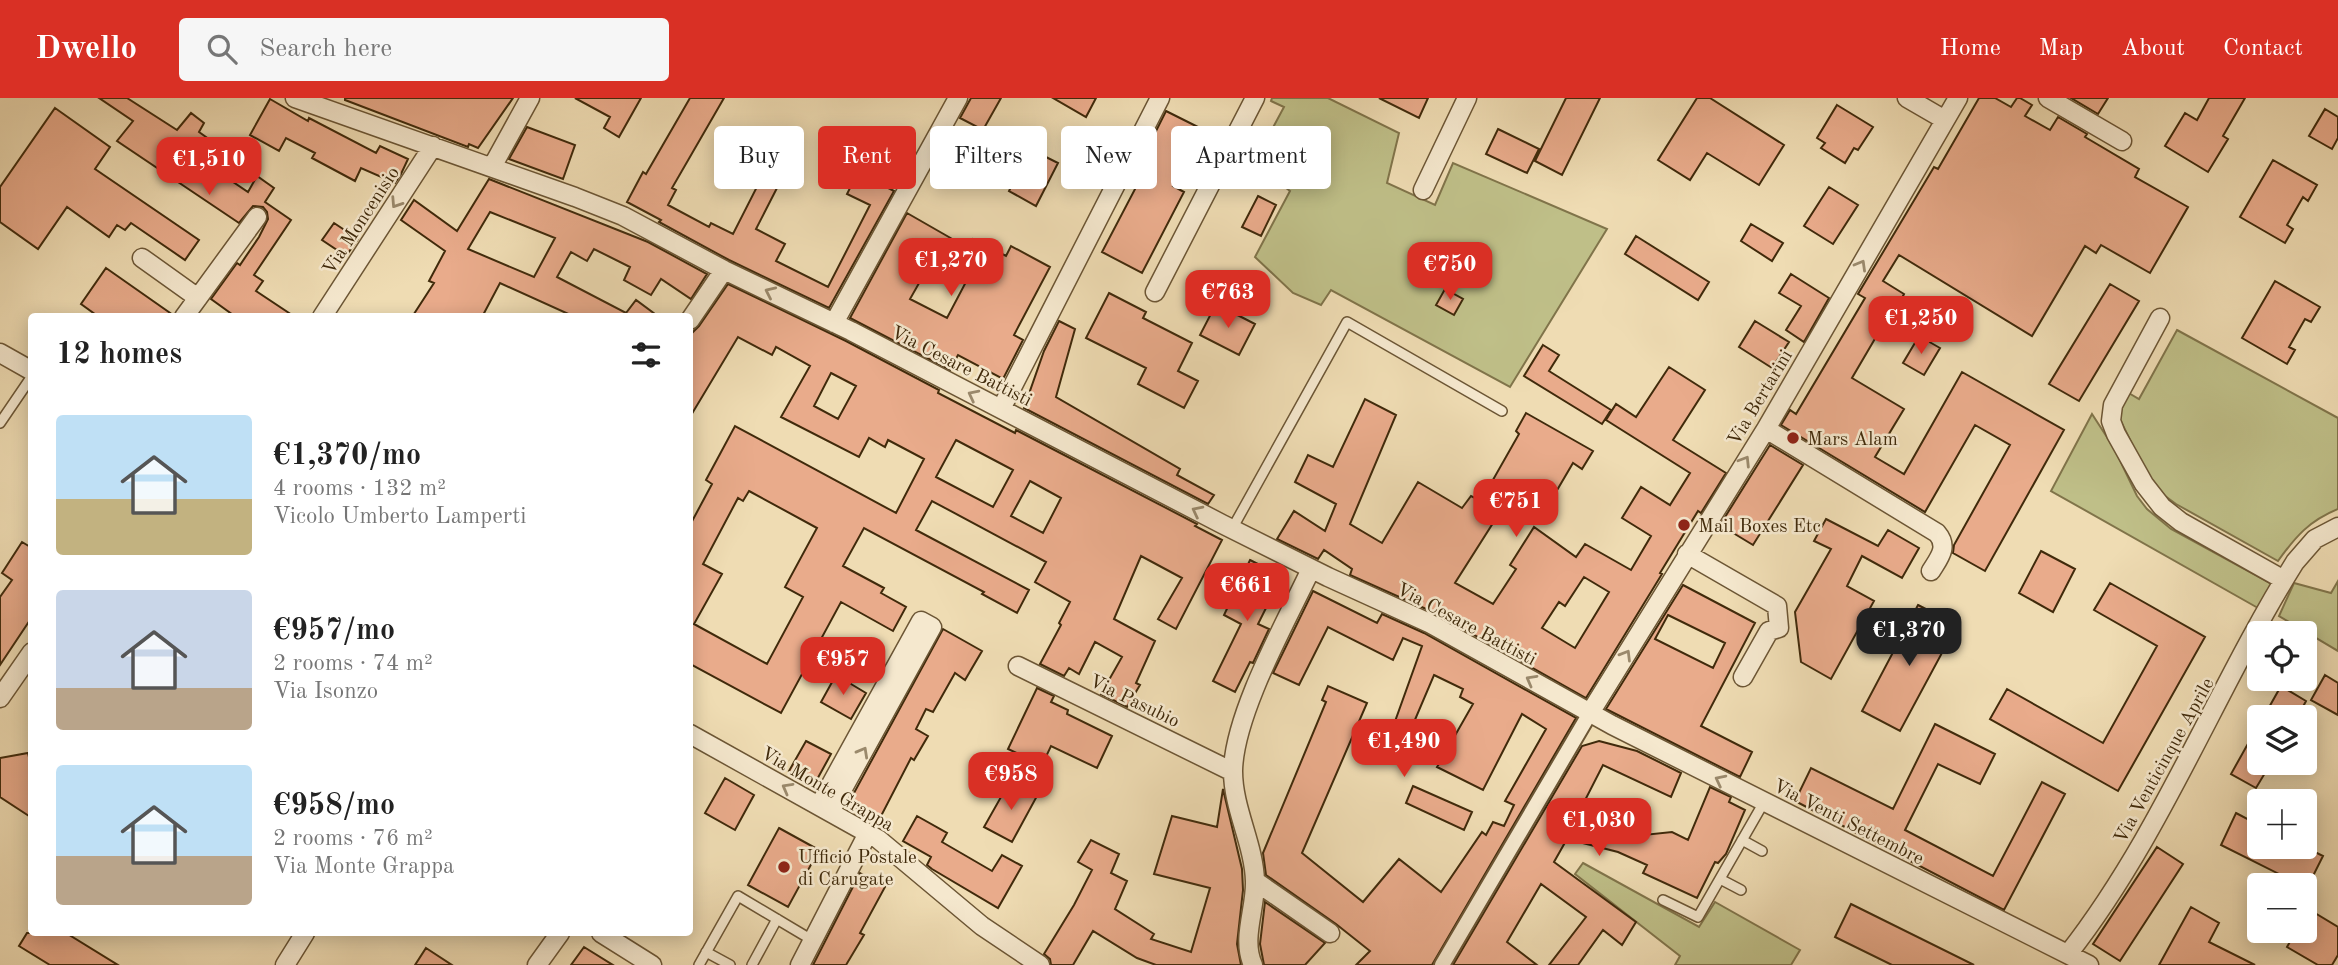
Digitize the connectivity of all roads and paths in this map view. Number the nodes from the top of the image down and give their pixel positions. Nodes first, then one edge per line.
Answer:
1 (295, 98) edge
2 (530, 98) edge
3 (958, 98) edge
4 (1160, 98) edge
5 (1255, 98) edge
6 (1467, 98) edge
7 (1907, 98) edge
8 (1958, 98) edge
9 (2048, 98) edge
10 (1945, 120) junction
11 (2122, 141) dead end
12 (433, 146) junction
13 (492, 167) junction
14 (1423, 190) dead end
15 (257, 217) dead end
16 (142, 258) dead end
17 (724, 270) junction
18 (1155, 292) dead end
19 (198, 298) junction
20 (187, 313) edge
21 (325, 313) edge
22 (693, 316) edge
23 (2160, 318) dead end
24 (834, 323) junction
25 (0, 354) edge
26 (28, 369) edge
27 (28, 382) edge
28 (1001, 409) junction
29 (1502, 411) dead end
30 (0, 422) edge
31 (1766, 429) junction
32 (2338, 527) edge
33 (1232, 528) junction
34 (1687, 554) junction
35 (1311, 569) junction
36 (1931, 571) dead end
37 (2284, 580) junction
38 (28, 658) edge
39 (1018, 666) dead end
40 (1744, 677) dead end
41 (0, 698) edge
42 (1590, 713) junction
43 (693, 735) edge
44 (1233, 772) junction
45 (1764, 802) junction
46 (824, 809) junction
47 (868, 833) junction
48 (1742, 840) junction
49 (1762, 851) dead end
50 (1720, 879) junction
51 (1255, 881) junction
52 (1741, 890) dead end
53 (1663, 900) dead end
54 (777, 919) junction
55 (1330, 933) dead end
56 (303, 936) edge
57 (558, 936) edge
58 (606, 936) edge
59 (812, 940) junction
60 (706, 952) junction
61 (2068, 954) junction
62 (285, 965) edge
63 (537, 965) edge
64 (652, 965) edge
65 (699, 965) edge
66 (730, 965) edge
67 (752, 965) edge
68 (800, 965) edge
69 (1038, 965) edge
70 (1253, 965) edge
71 (1442, 965) edge
72 (2089, 965) edge

1 - 12 street, Via Cesare Battisti
2 - 13 street
3 - 24 street
4 - 28 street
5 - 18 street
6 - 14 street
7 - 10 street
8 - 10 street, Via Bertarini
9 - 11 street
31 -> 10 street, Via Bertarini
12 - 13 street, Via Cesare Battisti
12 -> 21 street, Via Moncenisio
13 - 17 street, Via Cesare Battisti
15 - 19 street
16 - 19 street
17 - 22 street
24 -> 17 street, Via Cesare Battisti
19 - 20 street
23 - 37 street
28 -> 24 street, Via Cesare Battisti
25 - 26 street
27 - 30 lane
33 -> 28 street, Via Cesare Battisti
29 - 33 lane
34 -> 31 street, Via Bertarini
31 - 36 street
32 - 37 street, Via Venticinque Aprile
33 - 35 street, Via Cesare Battisti
34 - 40 street
42 -> 34 street, Via Bertarini
42 -> 35 street, Via Cesare Battisti
35 - 44 street
37 - 61 street, Via Venticinque Aprile
38 - 41 street
39 - 44 street, Via Pasubio
45 -> 42 street, Via Venti Settembre
42 - 71 street
46 -> 43 street, Via Monte Grappa
44 - 51 street
45 - 48 lane
45 - 61 street, Via Venti Settembre
46 -> 46 street
46 - 47 street, Via Monte Grappa
47 - 59 street
47 - 69 street, Via Monte Grappa
48 - 49 lane
48 - 50 lane
50 - 52 lane
50 - 53 lane
51 - 55 street
51 - 70 street
54 - 59 lane
54 - 60 lane
54 - 67 lane
56 - 62 street
57 - 63 street
58 - 64 street
59 - 68 street
60 - 65 lane
60 - 66 lane
61 - 72 street, Via Venti Settembre

